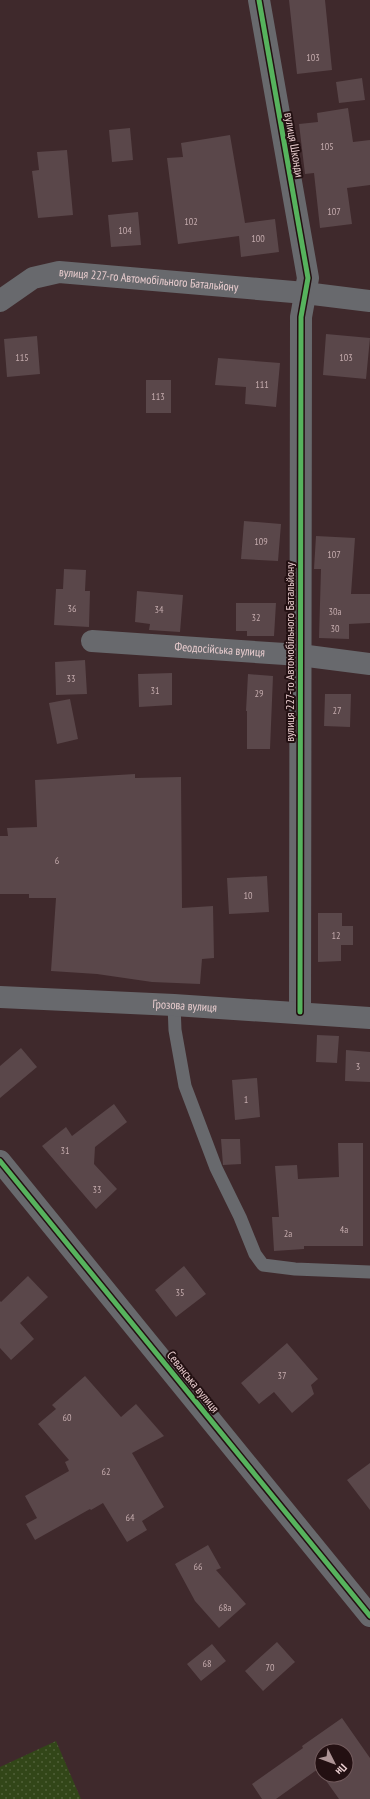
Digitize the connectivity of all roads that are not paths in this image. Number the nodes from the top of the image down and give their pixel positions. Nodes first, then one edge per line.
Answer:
1 (259, 0) edge
2 (305, 293) junction
3 (0, 301) edge
4 (370, 301) edge
5 (92, 641) dead end
6 (300, 655) junction
7 (370, 664) edge
8 (0, 998) edge
9 (174, 1005) junction
10 (300, 1012) junction
11 (370, 1018) edge
12 (0, 1161) edge
13 (370, 1272) edge
14 (370, 1616) edge

1 - 2 street, вулиця Шконди
2 - 3 street, вулиця 227-го Автомобільного Батальйону
2 - 4 street, вулиця 227-го Автомобільного Батальйону
2 - 6 street, вулиця 227-го Автомобільного Батальйону
5 - 6 street, Феодосійська вулиця
6 - 7 street, Феодосійська вулиця
6 - 10 street, вулиця 227-го Автомобільного Батальйону
8 - 9 street, Грозова вулиця
9 - 10 street, Грозова вулиця
9 - 13 lane
10 - 11 street, Грозова вулиця
12 - 14 street, Севанська вулиця

